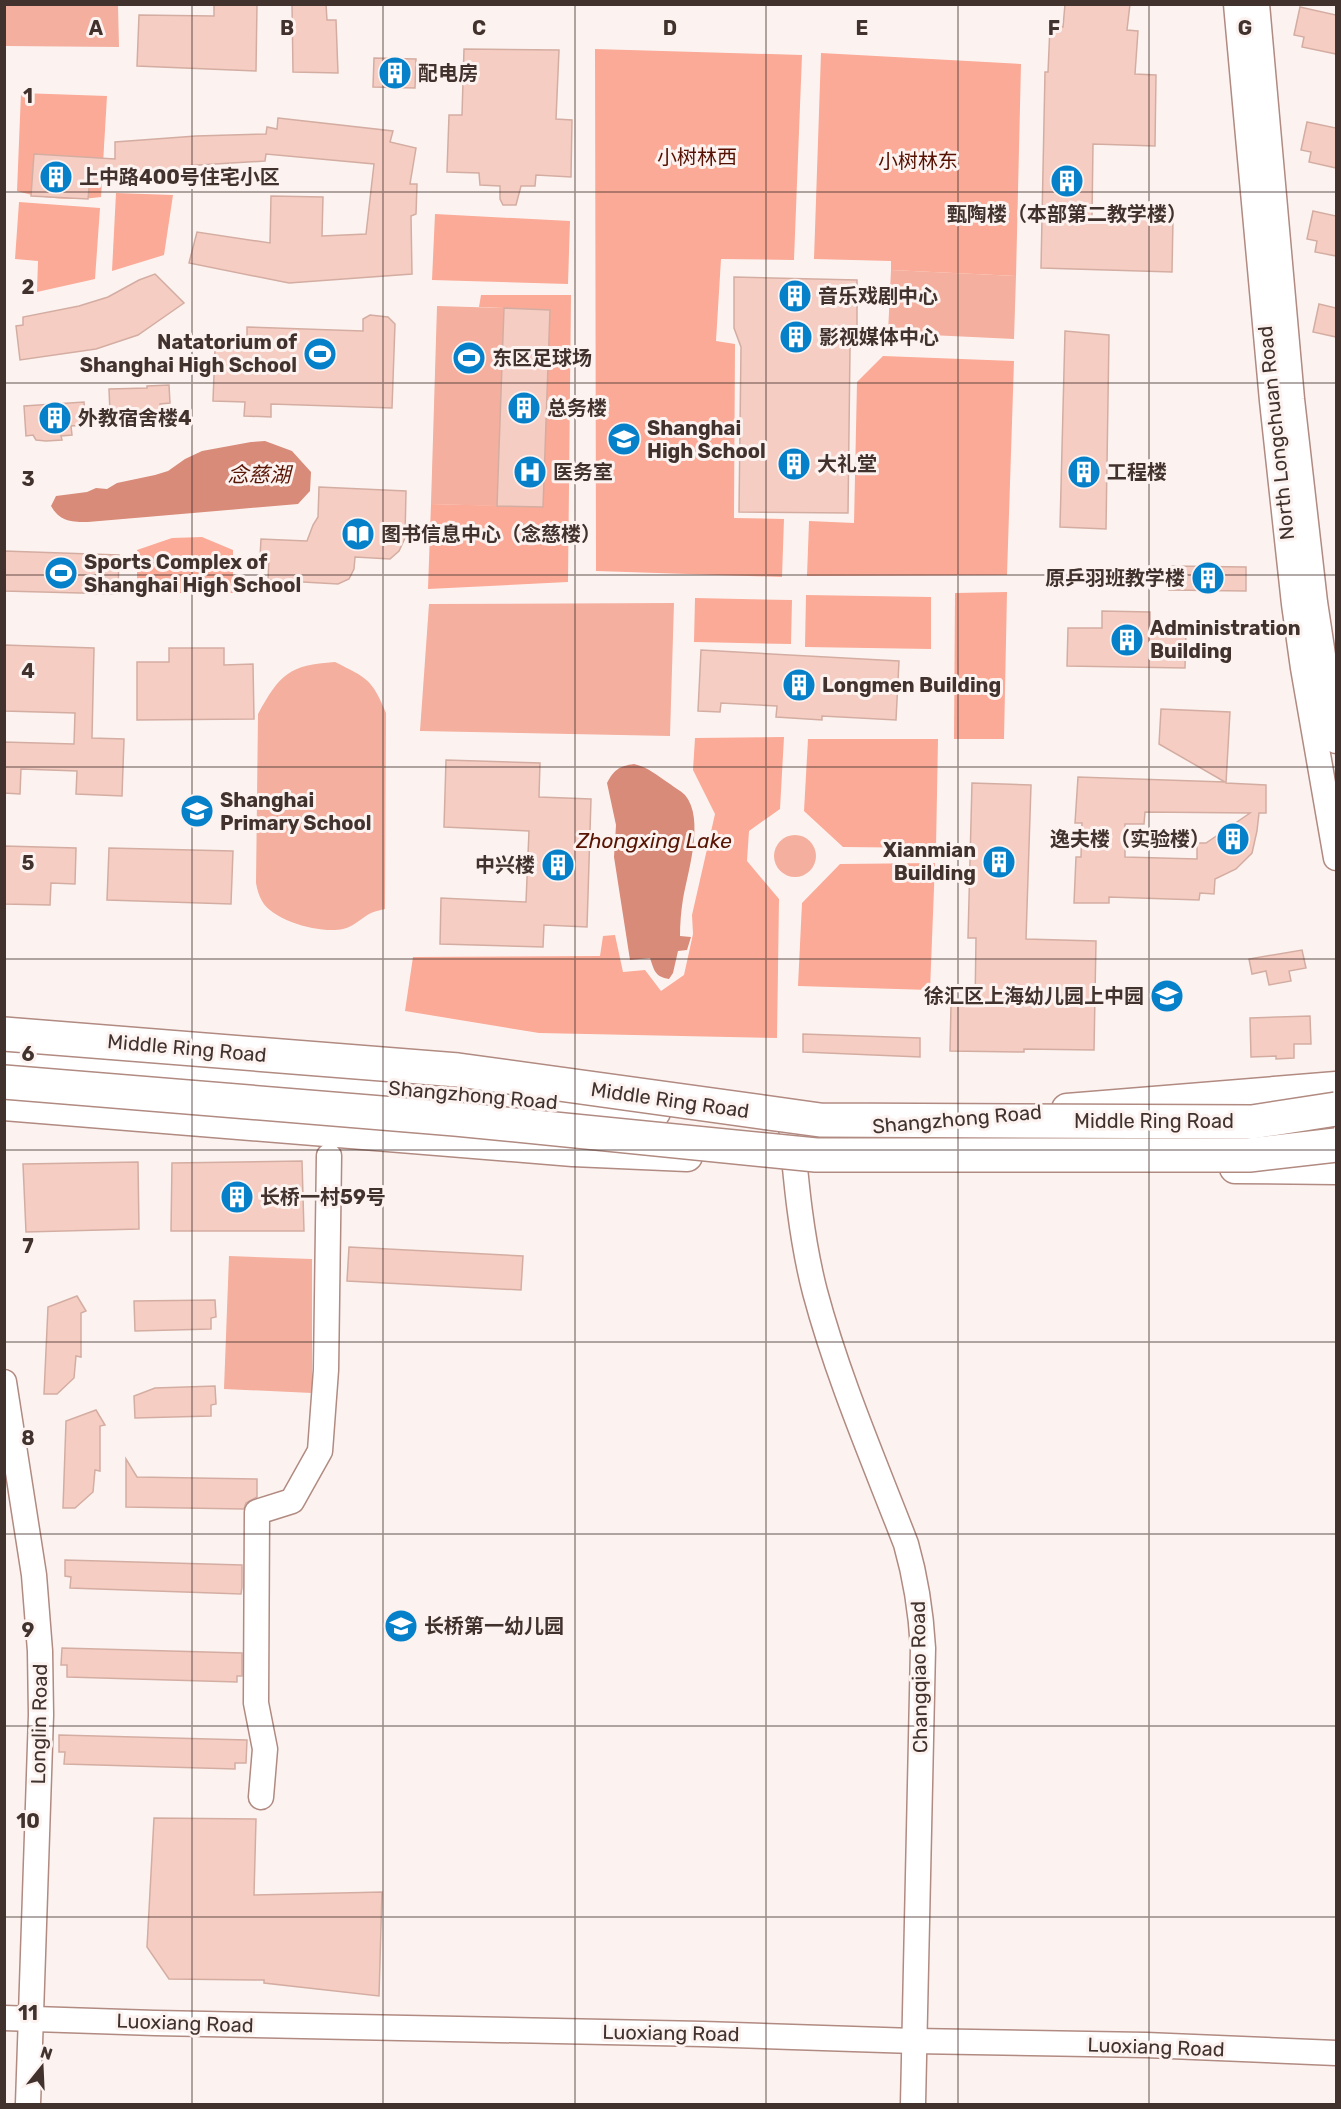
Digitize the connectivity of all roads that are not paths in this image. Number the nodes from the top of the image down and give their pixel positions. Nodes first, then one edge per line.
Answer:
1 (1236, 4) edge
2 (1257, 4) edge
3 (1336, 741) edge
4 (1336, 858) edge
5 (4, 1034) edge
6 (4, 1051) edge
7 (4, 1083) edge
8 (1336, 1087) edge
9 (4, 1105) edge
10 (1336, 1109) edge
11 (792, 1125) junction
12 (1336, 1145) edge
13 (329, 1156) dead end
14 (794, 1161) junction
15 (1336, 1169) edge
16 (4, 1382) edge
17 (261, 1797) dead end
18 (4, 2018) edge
19 (29, 2019) junction
20 (914, 2041) junction
21 (1336, 2054) edge
22 (28, 2104) edge
23 (913, 2104) edge

1 - 4 street, North Longchuan Road
2 - 3 street, North Longchuan Road
5 - 10 highway, Middle Ring Road, bridge
6 - 11 main road, Shangzhong Road
7 - 12 highway, Middle Ring Road, bridge
8 - 11 main road, Shangzhong Road
9 - 14 main road, Shangzhong Road
11 - 14 street, Changqiao Road
13 - 17 street
14 - 15 main road, Shangzhong Road
14 - 20 street, Changqiao Road
16 - 19 street, Longlin Road
18 - 19 street, Luoxiang Road
19 - 20 street, Luoxiang Road
19 - 22 street, Longlin Road
20 - 21 street, Luoxiang Road
20 - 23 street, Changqiao Road

